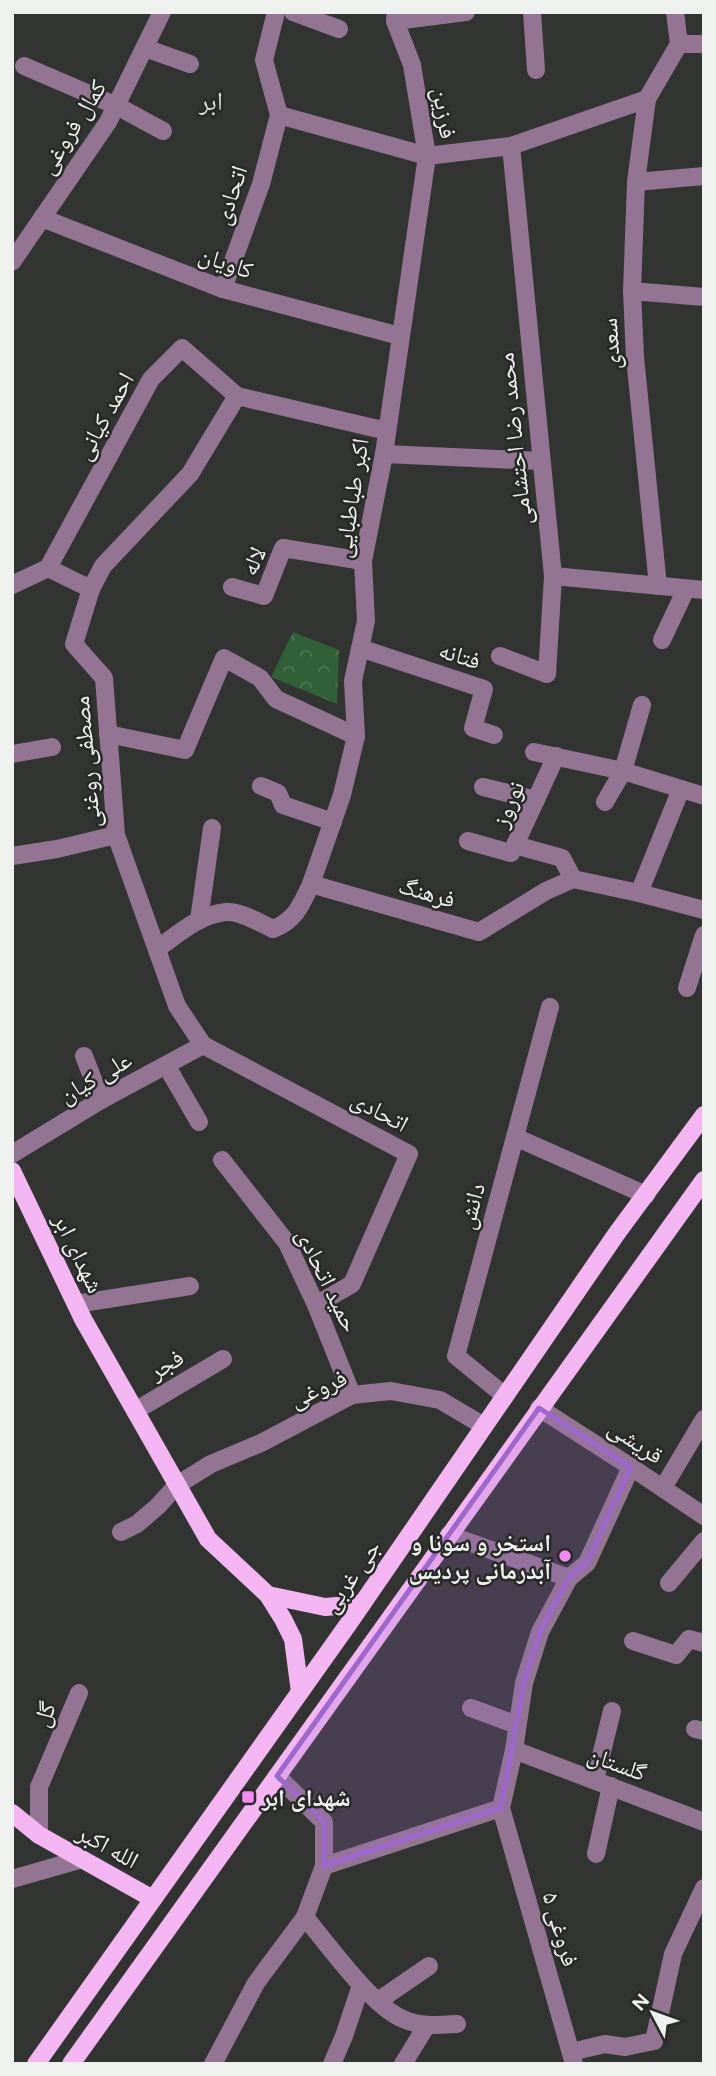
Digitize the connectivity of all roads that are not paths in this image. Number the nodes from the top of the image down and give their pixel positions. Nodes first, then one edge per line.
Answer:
1 (162, 12) edge
2 (275, 12) edge
3 (293, 12) edge
4 (466, 12) edge
5 (532, 12) edge
6 (675, 12) edge
7 (396, 17) edge
8 (339, 30) dead end
9 (680, 44) junction
10 (704, 44) edge
11 (145, 48) junction
12 (190, 64) dead end
13 (24, 66) dead end
14 (536, 70) dead end
15 (648, 99) junction
16 (117, 106) junction
17 (279, 115) junction
18 (163, 131) dead end
19 (511, 146) junction
20 (427, 156) junction
21 (704, 176) edge
22 (636, 182) junction
23 (42, 218) junction
24 (12, 262) edge
25 (223, 289) junction
26 (632, 291) junction
27 (704, 297) edge
28 (400, 336) junction
29 (237, 396) junction
30 (387, 431) junction
31 (384, 454) junction
32 (541, 461) junction
33 (363, 561) junction
34 (48, 568) junction
35 (553, 576) junction
36 (14, 582) edge
37 (658, 586) junction
38 (232, 587) dead end
39 (90, 589) junction
40 (695, 589) edge
41 (662, 640) dead end
42 (360, 648) junction
43 (500, 656) dead end
44 (642, 705) dead end
45 (108, 734) junction
46 (356, 736) junction
47 (494, 736) dead end
48 (52, 747) dead end
49 (534, 752) dead end
50 (12, 754) edge
51 (556, 756) junction
52 (624, 771) junction
53 (261, 786) dead end
54 (483, 787) dead end
55 (681, 789) junction
56 (704, 796) edge
57 (536, 800) junction
58 (605, 802) dead end
59 (333, 822) junction
60 (212, 828) dead end
61 (116, 835) junction
62 (468, 841) dead end
63 (511, 854) junction
64 (12, 856) edge
65 (573, 879) junction
66 (311, 884) junction
67 (639, 892) junction
68 (704, 910) edge
69 (199, 920) junction
70 (704, 935) edge
71 (157, 949) junction
72 (687, 988) dead end
73 (550, 1007) dead end
74 (203, 1045) junction
75 (84, 1056) dead end
76 (166, 1065) junction
77 (101, 1100) junction
78 (704, 1115) edge
79 (199, 1122) dead end
80 (515, 1137) junction
81 (12, 1154) edge
82 (222, 1160) dead end
83 (12, 1171) edge
84 (704, 1180) edge
85 (646, 1195) junction
86 (190, 1286) dead end
87 (76, 1304) junction
88 (316, 1305) junction
89 (223, 1359) dead end
90 (352, 1395) junction
91 (505, 1396) junction
92 (539, 1408) junction
93 (135, 1411) junction
94 (704, 1419) edge
95 (484, 1426) junction
96 (631, 1467) junction
97 (177, 1485) junction
98 (663, 1488) junction
99 (704, 1516) edge
100 (121, 1532) dead end
101 (449, 1535) junction
102 (704, 1541) edge
103 (569, 1578) junction
104 (669, 1583) dead end
105 (268, 1595) junction
106 (362, 1604) junction
107 (634, 1641) dead end
108 (704, 1643) edge
109 (300, 1692) junction
110 (79, 1693) dead end
111 (471, 1708) dead end
112 (612, 1711) dead end
113 (517, 1725) junction
114 (514, 1750) junction
115 (277, 1776) junction
116 (603, 1783) junction
117 (501, 1808) junction
118 (12, 1813) edge
119 (704, 1822) edge
120 (12, 1827) edge
121 (39, 1835) junction
122 (596, 1854) dead end
123 (82, 1859) junction
124 (324, 1866) junction
125 (12, 1879) edge
126 (704, 1888) edge
127 (153, 1899) junction
128 (305, 1917) junction
129 (429, 1966) dead end
130 (361, 1985) junction
131 (378, 2001) junction
132 (457, 2024) dead end
133 (427, 2025) junction
134 (573, 2058) edge
135 (36, 2064) edge
136 (71, 2064) edge
137 (213, 2064) edge
138 (332, 2064) edge
139 (403, 2064) edge

1 - 11 street, کمال فروغی
2 - 17 street
3 - 8 street
4 - 7 street
5 - 14 street
6 - 9 street
7 - 20 street, فرزین
9 - 10 street
9 - 15 street
11 - 12 street
11 - 16 street, کمال فروغی
13 - 16 street
15 - 19 street
15 - 22 street, سعدی
16 - 18 street
16 - 23 street, کمال فروغی
17 - 20 street, فرزین
17 - 25 street, اتحادی
19 - 20 street
19 - 32 street, محمد رضا احتشامی
20 - 28 street, اکبر طباطبایی
21 - 22 street
22 - 26 street, سعدی
23 - 24 street, کمال فروغی
23 - 25 street, کاویان
25 - 28 street, کاویان
26 - 27 street
26 - 37 street, سعدی
28 - 30 street, اکبر طباطبایی
29 - 30 street, احمد کیانی
29 - 34 street, احمد کیانی
29 - 39 street, مصطفی روغنی
30 - 31 street, اکبر طباطبایی
31 - 32 street
31 - 33 street, اکبر طباطبایی
32 - 35 street, محمد رضا احتشامی
33 - 38 street, لاله
33 - 42 street, اکبر طباطبایی
34 - 36 street
34 - 39 street
35 - 37 street
35 - 43 street, محمد رضا احتشامی
37 - 40 street
39 - 45 street, مصطفی روغنی
40 - 41 street
42 - 46 street, اکبر طباطبایی
42 - 47 street, فتانه
44 - 52 street
45 - 46 street
45 - 61 street, مصطفی روغنی
46 - 59 street, اکبر طباطبایی
48 - 50 street
49 - 51 street, نوروز
51 - 52 street, نوروز
51 - 57 street, نوروز
52 - 55 street, نوروز
52 - 58 street
53 - 59 street
54 - 57 street
55 - 56 street, نوروز
55 - 67 street
57 - 63 street, نوروز
59 - 66 street, اکبر طباطبایی
60 - 69 street
61 - 64 street
61 - 71 street, مصطفی روغنی
62 - 63 street
63 - 65 street, نوروز
65 - 66 street, فرهنگ
65 - 67 street
66 - 69 street
67 - 68 street
69 - 71 street
70 - 72 street
71 - 74 street, مصطفی روغنی
73 - 80 street, دانش
74 - 76 street, علی کیان
74 - 88 street, اتحادی
75 - 77 street
76 - 77 street, علی کیان
76 - 79 street
77 - 81 street, علی کیان
78 - 85 main road, جی غربی
80 - 85 street
80 - 91 street, دانش
82 - 88 street, حمید اتحادی
83 - 87 main road, شهدای ابر
84 - 92 main road
85 - 91 main road, جی غربی
86 - 87 street
87 - 93 main road, شهدای ابر
88 - 90 street, حمید اتحادی
89 - 93 street, فجر
90 - 95 street, فروغی
90 - 97 street, فروغی
91 - 95 main road, جی غربی
92 - 96 street, قریشی
92 - 101 main road
93 - 97 main road, شهدای ابر
94 - 98 street
95 - 106 main road, جی غربی
96 - 98 street, قریشی
96 - 103 street
97 - 100 street, فروغی
97 - 105 main road, شهدای ابر
98 - 99 street, قریشی
101 - 103 street
101 - 115 main road
102 - 104 street
103 - 113 street
105 - 106 main road
105 - 109 main road
106 - 109 main road, جی غربی
107 - 108 street
109 - 127 main road, جی غربی
110 - 121 street, گل
111 - 113 street
112 - 116 street
113 - 114 street
114 - 116 street, گلستان
114 - 117 street
115 - 124 street
115 - 136 main road
116 - 119 street, گلستان
116 - 122 street
117 - 124 street
117 - 134 street, فروغی ۵
118 - 121 main road, الله اکبر
120 - 121 main road, الله اکبر
121 - 123 main road, الله اکبر
123 - 125 street
123 - 127 main road, الله اکبر
124 - 128 street
126 - 134 street
127 - 135 main road, جی غربی
128 - 130 street
128 - 137 street
129 - 131 street
130 - 131 street
130 - 138 street
131 - 133 street
132 - 133 street
133 - 139 street

